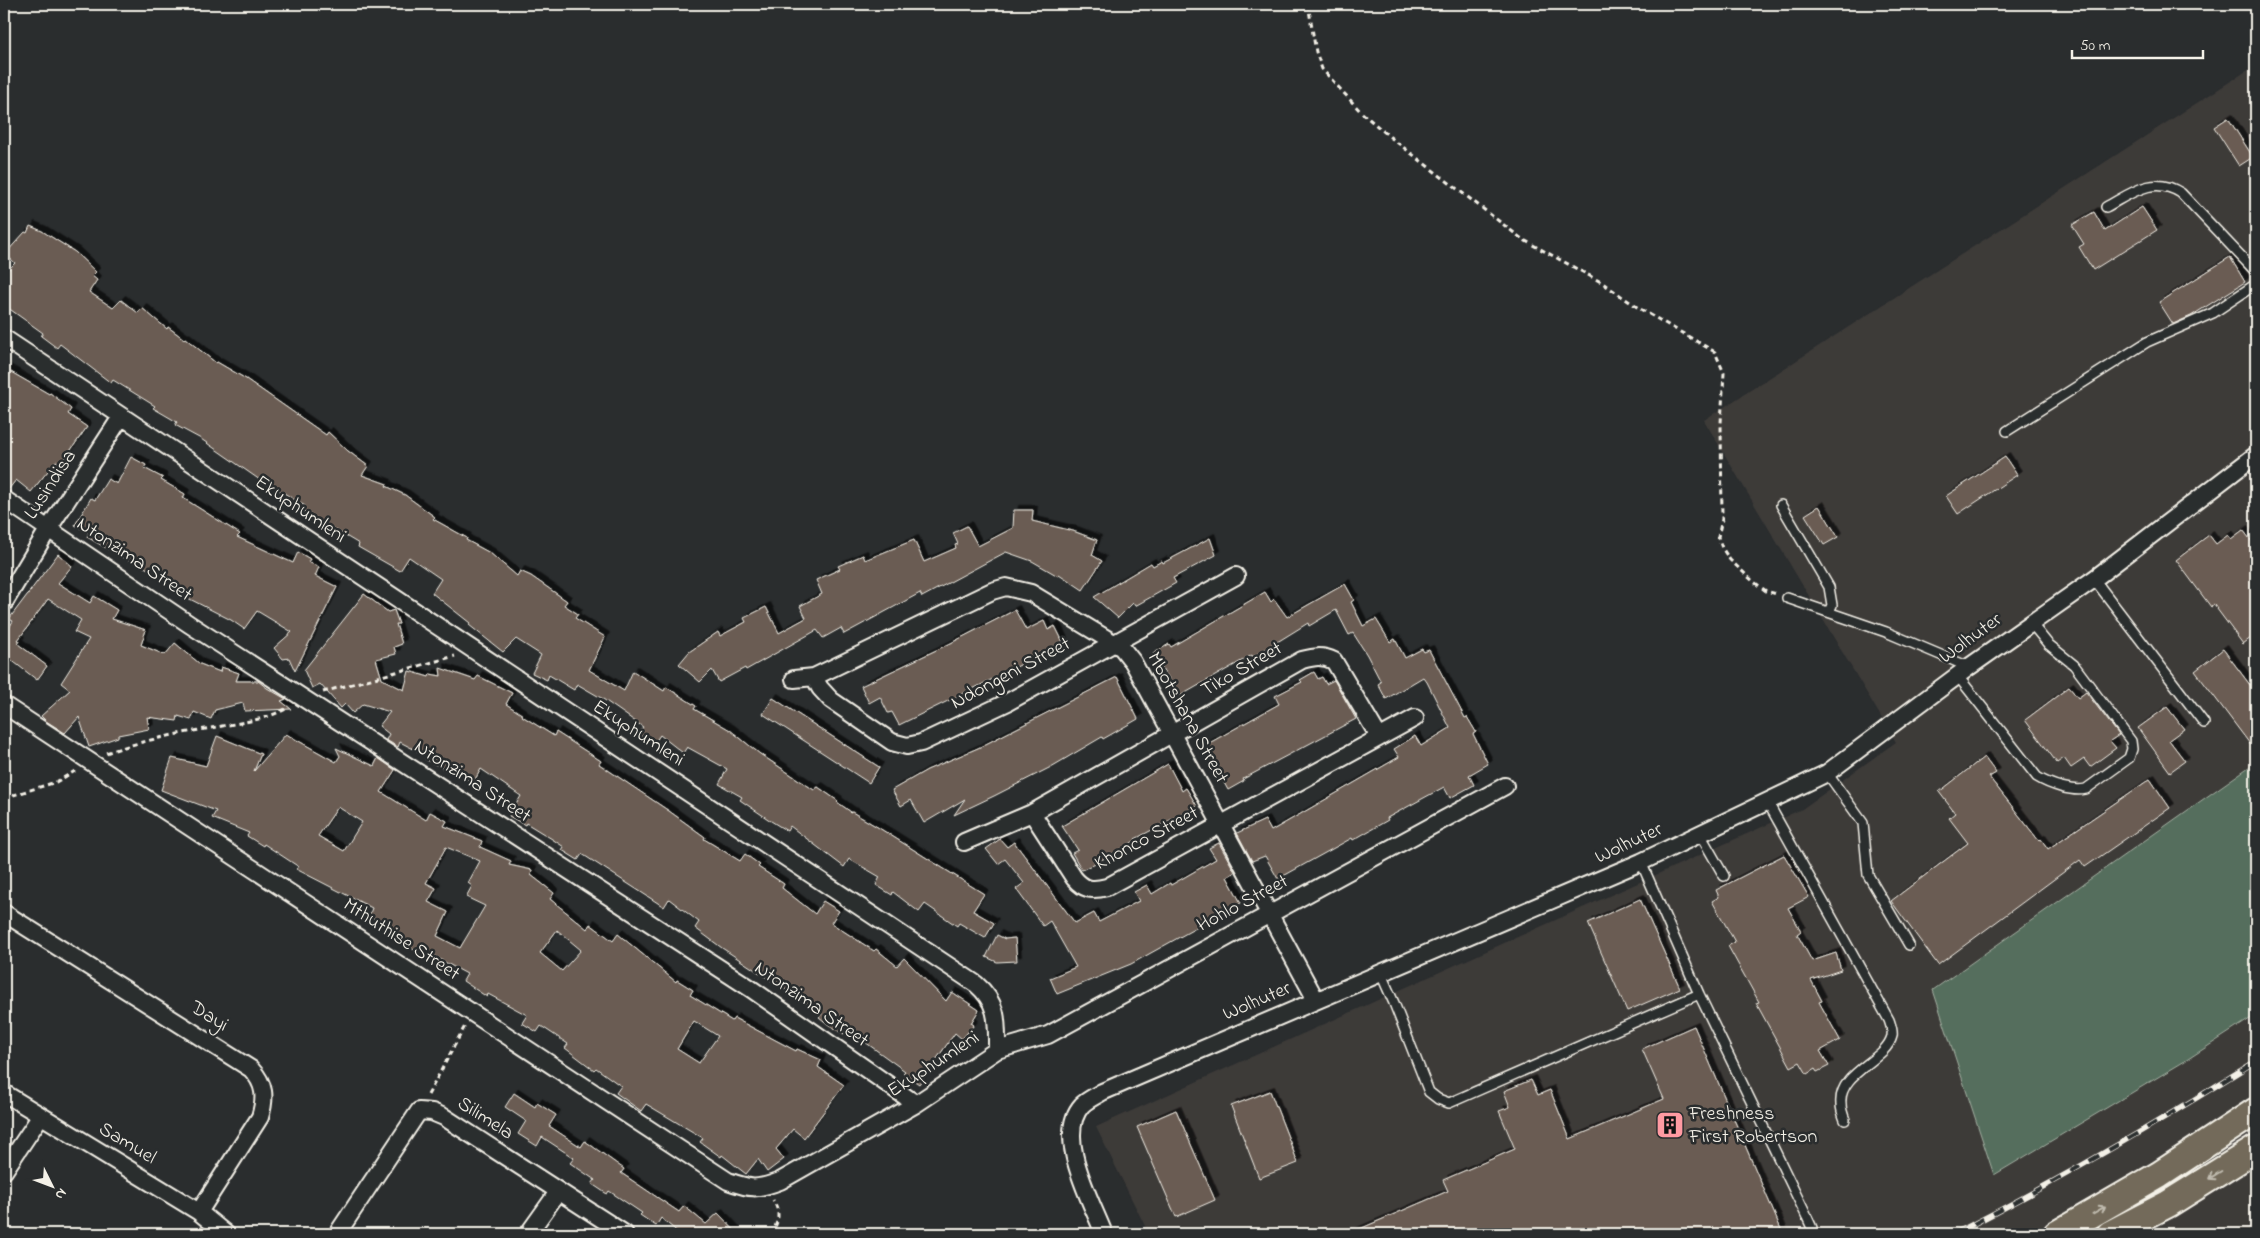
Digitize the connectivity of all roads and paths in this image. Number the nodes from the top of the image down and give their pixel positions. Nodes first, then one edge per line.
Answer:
1 (1308, 4) edge
2 (2106, 207) dead end
3 (2256, 272) edge
4 (2256, 284) edge
5 (4, 338) edge
6 (121, 417) junction
7 (2007, 431) dead end
8 (2256, 456) edge
9 (4, 499) edge
10 (1782, 505) dead end
11 (49, 528) junction
12 (1236, 576) dead end
13 (2094, 578) junction
14 (1787, 598) joint
15 (4, 603) edge
16 (1829, 612) junction
17 (2031, 622) junction
18 (1114, 644) junction
19 (474, 651) junction
20 (1963, 671) junction
21 (814, 677) junction
22 (794, 679) dead end
23 (303, 697) junction
24 (4, 705) edge
25 (1415, 718) dead end
26 (2204, 723) dead end
27 (1173, 734) junction
28 (1378, 737) junction
29 (89, 760) junction
30 (1827, 773) junction
31 (1505, 786) dead end
32 (4, 798) edge
33 (1767, 801) junction
34 (1032, 813) junction
35 (1221, 823) junction
36 (1700, 834) junction
37 (964, 842) dead end
38 (1641, 862) junction
39 (1724, 876) dead end
40 (4, 913) edge
41 (1271, 913) junction
42 (1909, 944) dead end
43 (1381, 974) junction
44 (1699, 994) junction
45 (1316, 1000) junction
46 (473, 1013) junction
47 (998, 1050) junction
48 (4, 1093) edge
49 (916, 1104) junction
50 (419, 1111) junction
51 (2256, 1111) edge
52 (40, 1117) junction
53 (1845, 1120) dead end
54 (2256, 1150) edge
55 (4, 1171) edge
56 (772, 1184) junction
57 (558, 1192) junction
58 (199, 1212) junction
59 (226, 1234) edge
60 (337, 1234) edge
61 (528, 1234) edge
62 (625, 1234) edge
63 (770, 1234) edge
64 (1104, 1234) edge
65 (1810, 1234) edge
66 (2057, 1234) edge
67 (2110, 1234) edge

1 - 14 path
2 - 3 lane
4 - 7 lane
5 - 6 street, Ekuphumleni
6 - 11 street, Lusindisa
6 - 19 street, Ekuphumleni
8 - 13 street, Wolhuter
9 - 11 street, Ntonzima Street
10 - 16 lane
11 - 15 street, Lusindisa
11 - 23 street, Ntonzima Street
12 - 18 street, Ndongeni Street
13 - 17 street, Wolhuter
13 - 26 lane
14 - 16 lane
16 - 20 lane
17 - 20 street, Wolhuter
17 - 20 lane
18 - 21 street, Mbotshana Street
18 - 21 street, Ndongeni Street
18 - 27 street, Mbotshana Street
19 - 23 path
19 - 47 street, Ekuphumleni
20 - 30 street, Wolhuter
21 - 22 street, Mbotshana Street
23 - 29 path
23 - 49 street, Ntonzima Street
24 - 29 street, Mthuthise Street
25 - 28 street, Khonco Street
27 - 28 street, Tiko Street
27 - 34 street, Tiko Street
27 - 35 street, Mbotshana Street
28 - 35 street, Khonco Street
29 - 32 path
29 - 46 street, Mthuthise Street
30 - 33 street, Wolhuter
30 - 42 lane
31 - 41 street, Hohlo Street
33 - 36 street, Wolhuter
33 - 53 lane
34 - 35 street, Khonco Street
34 - 37 street, Tiko Street
35 - 41 street, Mbotshana Street
36 - 38 street, Wolhuter
36 - 39 lane
38 - 43 street, Wolhuter
38 - 44 lane
40 - 58 street, Dayi
41 - 45 street, Mbotshana Street
41 - 47 street, Hohlo Street
43 - 44 lane
43 - 45 street, Wolhuter
44 - 65 lane
45 - 64 street, Wolhuter
46 - 50 path
46 - 56 street, Mthuthise Street
47 - 49 street, Ekuphumleni
48 - 52 street, Samuel
49 - 56 street, Ekuphumleni
50 - 57 street, Silimela
50 - 60 street
66 -> 51 main road
52 - 55 street
52 - 58 street, Samuel
54 -> 67 main road
56 - 63 path
57 - 61 street
57 - 62 street, Silimela
58 - 59 street, Samuel

